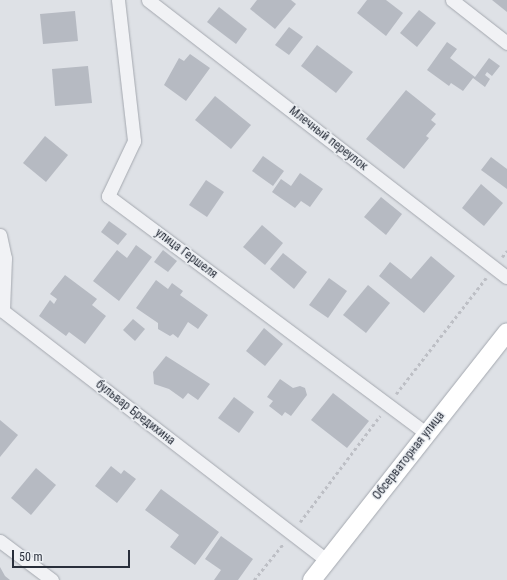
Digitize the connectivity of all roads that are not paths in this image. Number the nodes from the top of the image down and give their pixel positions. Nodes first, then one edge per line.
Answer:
1 (118, 0) edge
2 (148, 0) edge
3 (452, 0) edge
4 (507, 43) edge
5 (0, 235) edge
6 (507, 278) edge
7 (507, 332) edge
8 (426, 434) junction
9 (0, 541) edge
10 (328, 561) junction
11 (52, 580) edge
12 (312, 580) edge

1 - 8 street, улица Гершеля
2 - 6 street, Млечный переулок
3 - 4 street
5 - 10 street, бульвар Бредихина
7 - 8 main road, Обсерваторная улица
8 - 10 main road, Обсерваторная улица
9 - 11 street
10 - 12 main road, Обсерваторная улица

